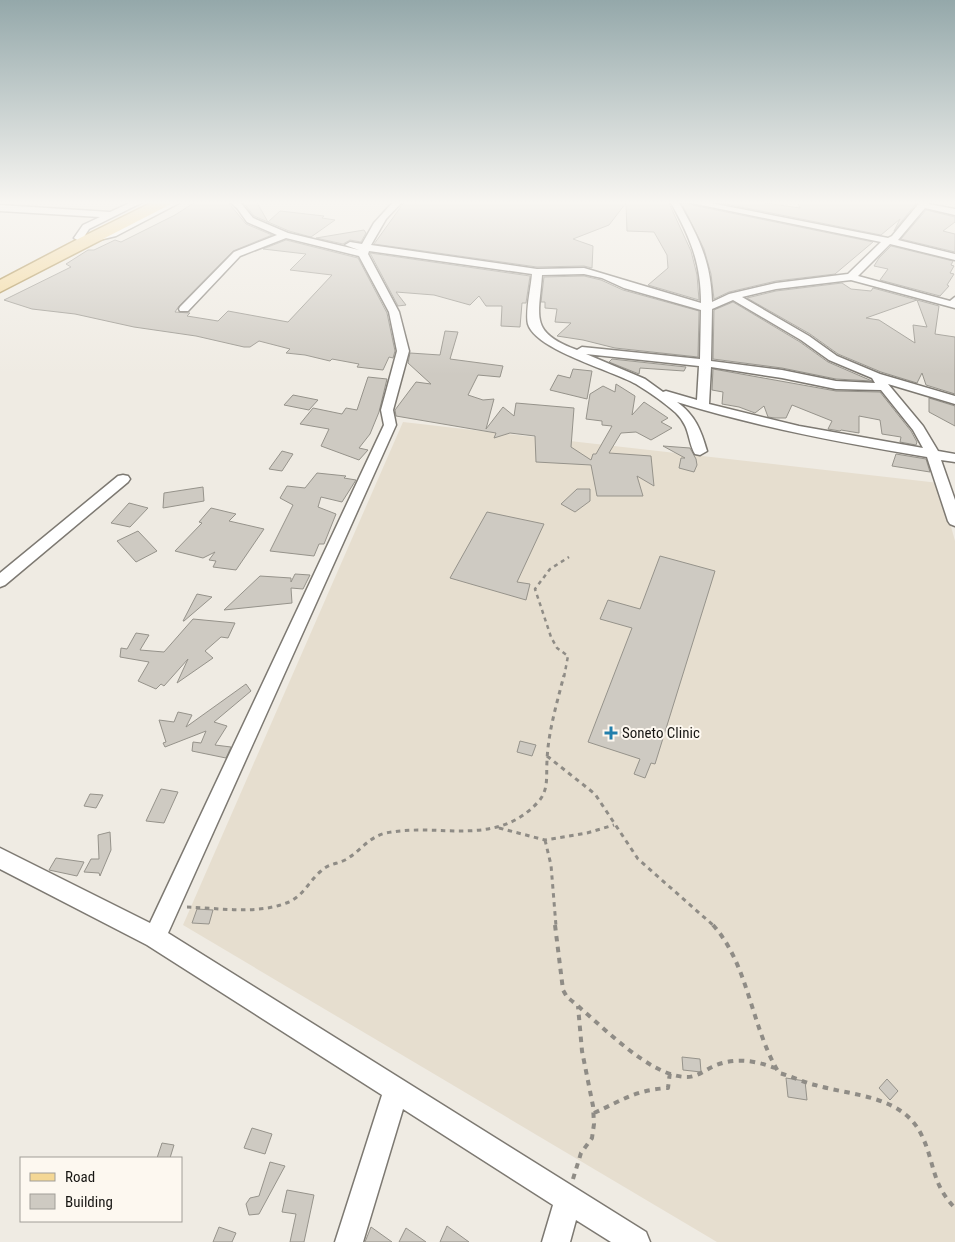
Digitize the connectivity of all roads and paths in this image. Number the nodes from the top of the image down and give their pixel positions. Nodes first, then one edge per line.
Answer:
1 (42, 259) edge
2 (49, 259) edge
3 (232, 259) edge
4 (367, 259) edge
5 (434, 259) edge
6 (701, 259) edge
7 (869, 259) edge
8 (537, 272) junction
9 (851, 277) junction
10 (0, 279) edge
11 (0, 288) edge
12 (733, 296) junction
13 (955, 300) edge
14 (706, 308) junction
15 (184, 309) dead end
16 (560, 348) junction
17 (704, 363) junction
18 (876, 376) junction
19 (886, 387) junction
20 (650, 390) junction
21 (955, 400) edge
22 (703, 407) junction
23 (700, 451) dead end
24 (933, 454) junction
25 (955, 458) edge
26 (123, 479) dead end
27 (955, 521) edge
28 (569, 557) dead end
29 (0, 581) edge
30 (547, 756) junction
31 (614, 825) junction
32 (499, 828) junction
33 (545, 840) junction
34 (0, 858) edge
35 (170, 905) junction
36 (155, 937) junction
37 (578, 1004) junction
38 (776, 1069) junction
39 (670, 1072) junction
40 (396, 1091) junction
41 (594, 1112) junction
42 (568, 1198) junction
43 (955, 1208) edge
44 (349, 1242) edge
45 (556, 1242) edge
46 (636, 1242) edge

1 - 10 main road
2 - 11 main road
3 - 15 street
4 - 35 street
5 - 8 street
6 - 14 street
7 - 9 street
8 - 14 street
8 - 16 street
9 - 12 street
9 - 13 street
12 - 14 street
12 - 18 street
14 - 17 street
16 - 17 street
16 - 20 street
17 - 19 street
17 - 22 street
18 - 19 street
18 - 21 street
19 - 24 street
20 - 22 street
20 - 23 street
22 - 24 street
24 - 25 street
24 - 27 street
26 - 29 street
28 - 30 path
30 - 31 path
30 - 32 path
31 - 33 path
31 - 38 path
32 - 33 path
32 - 35 path
33 - 37 path
34 - 36 street
35 - 36 street
36 - 40 street
37 - 39 path
37 - 41 path
38 - 39 path
38 - 43 path
39 - 41 path
40 - 42 street
40 - 44 street
41 - 42 path
42 - 45 street
42 - 46 street

